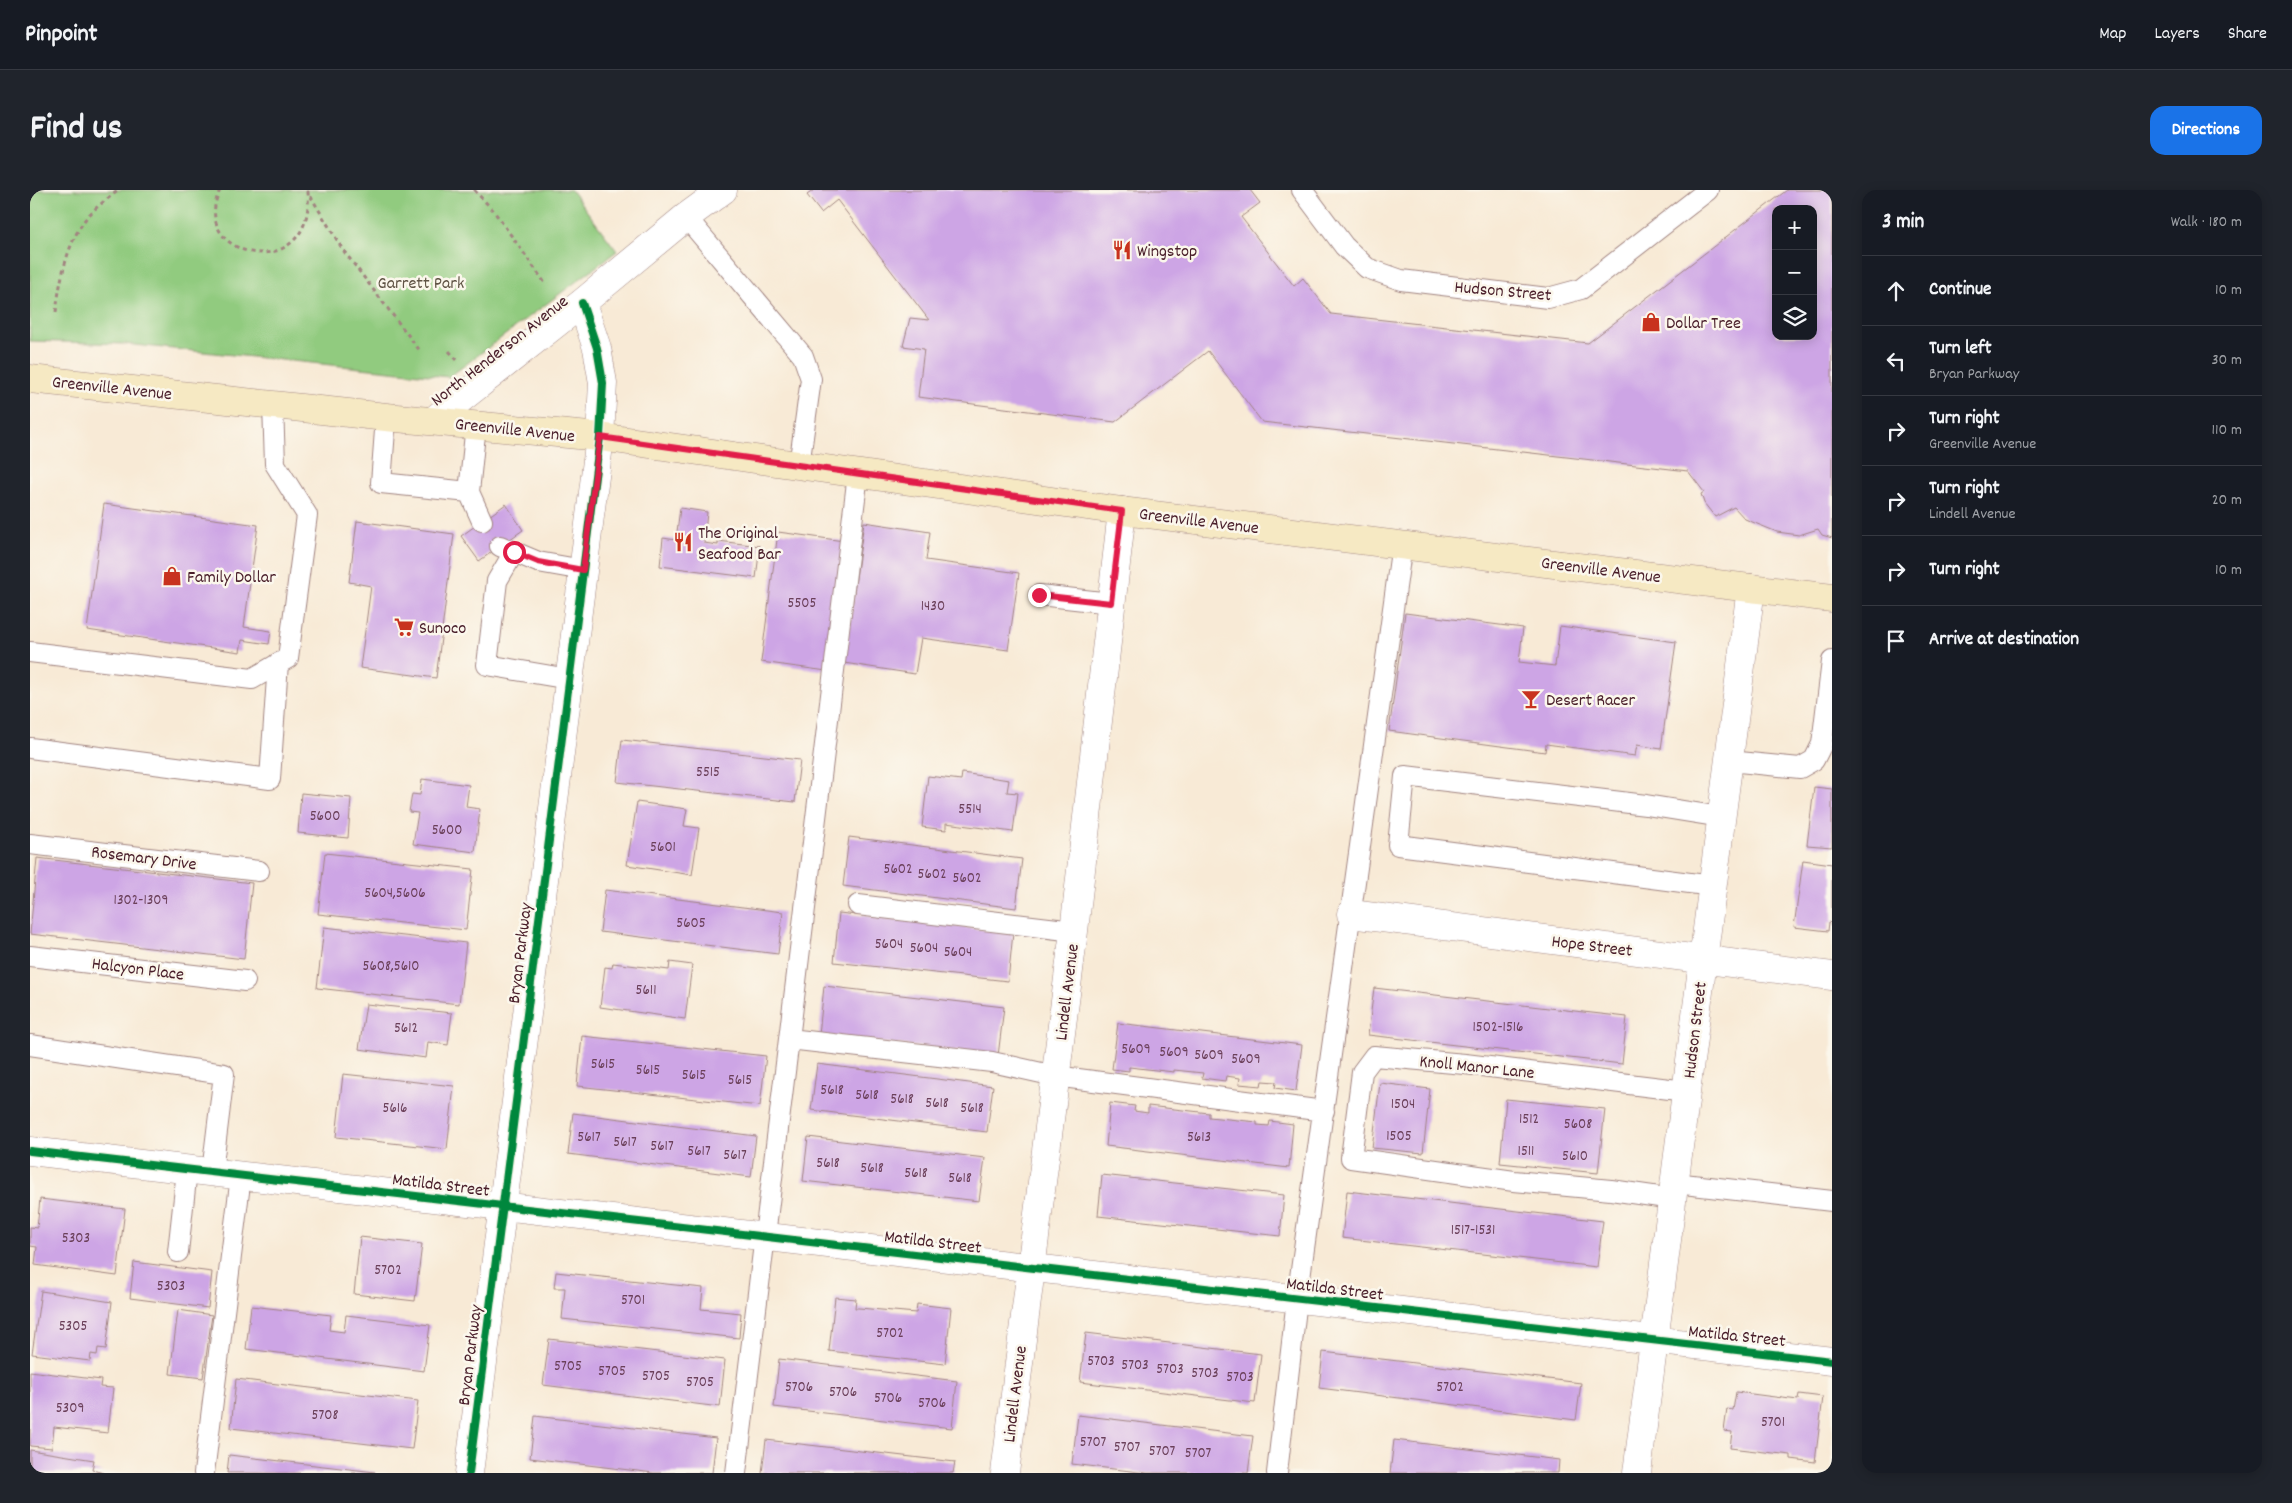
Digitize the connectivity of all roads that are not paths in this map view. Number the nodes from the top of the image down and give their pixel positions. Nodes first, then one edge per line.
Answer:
1 (723, 190) edge
2 (1302, 190) edge
3 (1708, 190) edge
4 (686, 217) junction
5 (582, 303) junction
6 (30, 379) edge
7 (273, 405) junction
8 (386, 417) junction
9 (434, 420) junction
10 (476, 424) junction
11 (600, 437) junction
12 (799, 466) junction
13 (858, 474) junction
14 (469, 492) junction
15 (1122, 511) junction
16 (482, 521) dead end
17 (1402, 544) junction
18 (583, 570) junction
19 (1751, 588) junction
20 (1039, 595) dead end
21 (1832, 598) edge
22 (1111, 603) junction
23 (30, 652) edge
24 (1832, 661) edge
25 (278, 663) junction
26 (569, 679) junction
27 (30, 748) edge
28 (1728, 761) junction
29 (1721, 817) junction
30 (30, 844) edge
31 (259, 871) dead end
32 (1713, 886) junction
33 (858, 905) dead end
34 (1351, 914) junction
35 (1074, 931) junction
36 (30, 956) edge
37 (1703, 959) junction
38 (1832, 976) edge
39 (245, 981) dead end
40 (789, 1039) junction
41 (30, 1046) edge
42 (1055, 1076) junction
43 (1686, 1091) junction
44 (1324, 1111) junction
45 (30, 1151) edge
46 (199, 1171) junction
47 (241, 1176) junction
48 (1674, 1191) junction
49 (1832, 1201) edge
50 (503, 1206) junction
51 (765, 1237) junction
52 (178, 1252) dead end
53 (1030, 1268) junction
54 (1298, 1299) junction
55 (1654, 1340) junction
56 (1832, 1361) edge
57 (204, 1473) edge
58 (469, 1473) edge
59 (736, 1473) edge
60 (1005, 1473) edge
61 (1277, 1473) edge
62 (1637, 1473) edge

1 - 4 street, North Henderson Avenue
2 - 3 lane, Hudson Street
4 - 5 street, North Henderson Avenue
4 - 12 lane
5 - 9 street, North Henderson Avenue
5 - 11 street, North Henderson Avenue
6 - 7 main road, Greenville Avenue
7 - 8 main road, Greenville Avenue
7 - 25 lane
8 - 9 main road, Greenville Avenue
8 - 14 lane
9 - 10 main road, Greenville Avenue
10 - 11 main road, Greenville Avenue
10 - 14 lane
11 - 12 main road, Greenville Avenue
11 - 18 street, Bryan Parkway
12 - 13 main road, Greenville Avenue
13 - 15 main road, Greenville Avenue
13 - 40 lane
14 - 16 lane
15 - 17 main road, Greenville Avenue
15 - 22 street, Lindell Avenue
17 - 19 main road, Greenville Avenue
17 - 34 lane
18 - 26 street, Bryan Parkway
18 - 26 lane
19 - 21 main road, Greenville Avenue
19 - 28 street, Hudson Street
20 - 22 lane
22 - 35 street, Lindell Avenue
23 - 25 lane
24 - 28 lane
25 - 27 lane
26 - 50 street, Bryan Parkway
28 - 29 street, Hudson Street
29 - 32 street, Hudson Street
29 - 32 lane
30 - 31 lane, Rosemary Drive
32 - 37 street, Hudson Street
33 - 35 lane
34 - 37 street, Hope Street
34 - 44 lane
35 - 42 street, Lindell Avenue
36 - 39 lane, Halcyon Place
37 - 38 street, Hope Street
37 - 43 street, Hudson Street
40 - 42 lane
40 - 51 lane
41 - 46 lane
42 - 44 lane
42 - 53 street, Lindell Avenue
43 - 48 street, Hudson Street
43 - 48 lane, Knoll Manor Lane
44 - 54 lane
45 - 46 street, Matilda Street
46 - 47 street, Matilda Street
46 - 52 lane
47 - 50 street, Matilda Street
47 - 57 lane
48 - 49 lane
48 - 55 street, Hudson Street
50 - 51 street, Matilda Street
50 - 58 street, Bryan Parkway
51 - 53 street, Matilda Street
51 - 59 lane
53 - 54 street, Matilda Street
53 - 60 street, Lindell Avenue
54 - 55 street, Matilda Street
54 - 61 lane
55 - 56 street, Matilda Street
55 - 62 street, Hudson Street

